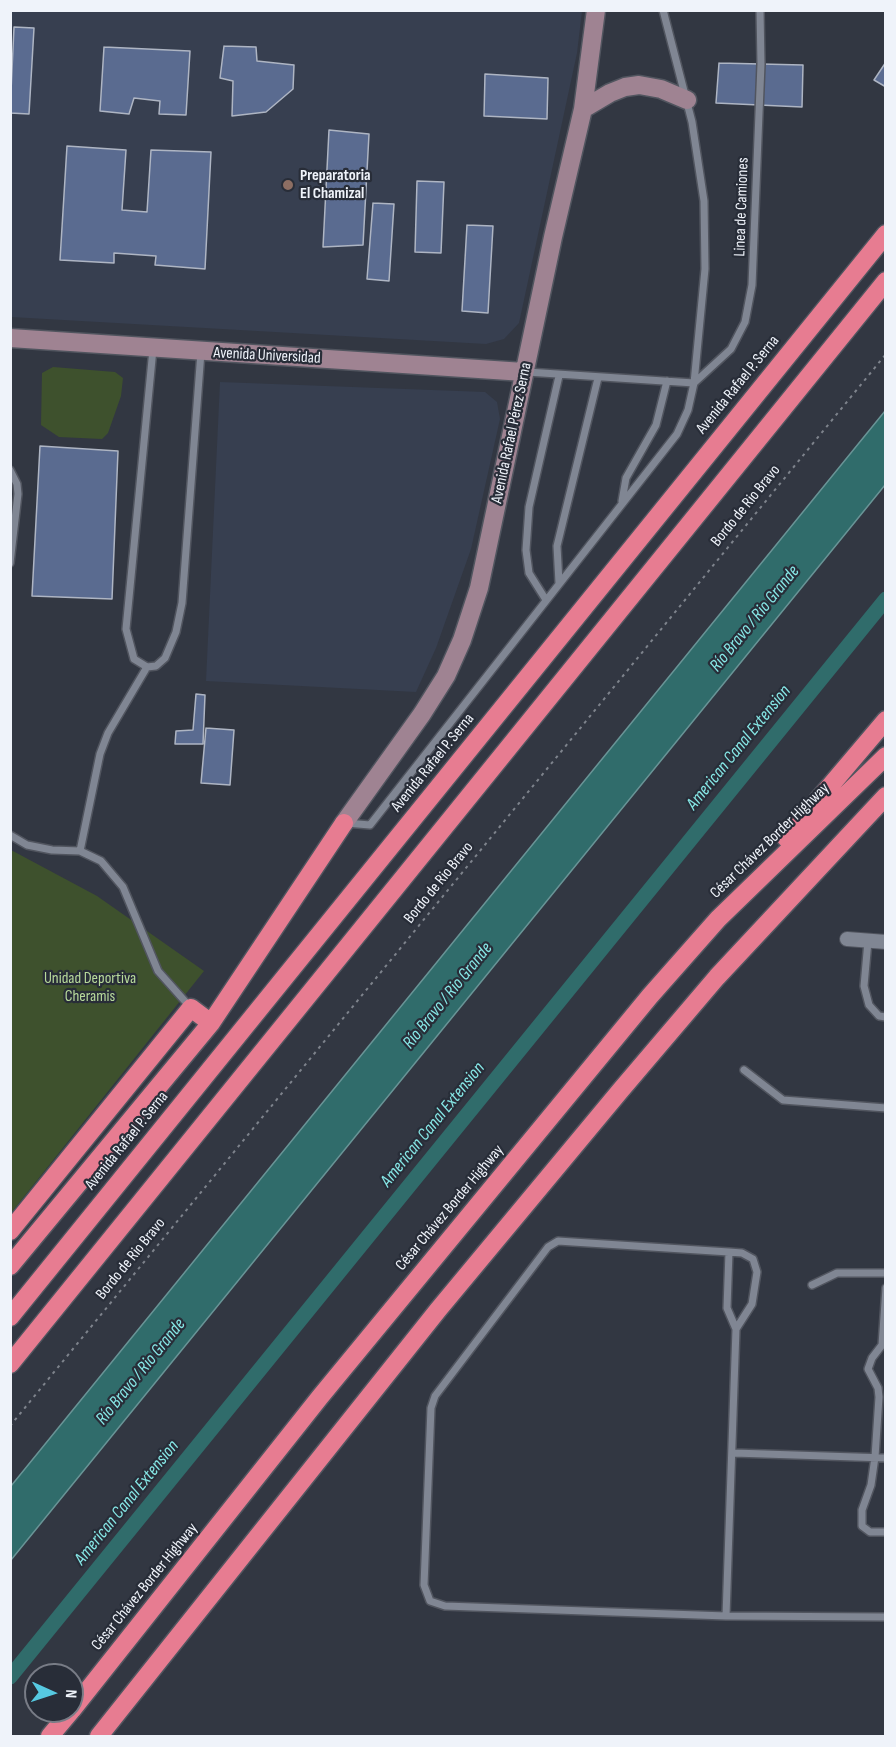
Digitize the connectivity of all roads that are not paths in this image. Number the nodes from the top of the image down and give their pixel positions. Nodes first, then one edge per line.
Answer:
1 (596, 10) edge
2 (663, 10) edge
3 (760, 10) edge
4 (687, 100) junction
5 (583, 109) junction
6 (885, 234) edge
7 (885, 282) edge
8 (10, 338) edge
9 (153, 348) junction
10 (201, 352) junction
11 (524, 372) junction
12 (559, 376) junction
13 (598, 378) junction
14 (667, 381) junction
15 (694, 383) junction
16 (10, 470) edge
17 (622, 502) junction
18 (10, 563) edge
19 (559, 584) junction
20 (546, 600) junction
21 (147, 667) junction
22 (885, 720) edge
23 (885, 756) edge
24 (885, 796) edge
25 (885, 814) edge
26 (344, 823) junction
27 (10, 835) edge
28 (80, 851) junction
29 (815, 869) junction
30 (718, 919) junction
31 (847, 939) dead end
32 (868, 941) junction
33 (885, 942) edge
34 (191, 1008) junction
35 (885, 1017) edge
36 (211, 1023) junction
37 (744, 1070) dead end
38 (885, 1108) edge
39 (10, 1231) edge
40 (729, 1252) junction
41 (10, 1266) edge
42 (885, 1273) edge
43 (812, 1285) dead end
44 (885, 1288) edge
45 (10, 1317) edge
46 (736, 1329) junction
47 (10, 1364) edge
48 (734, 1453) junction
49 (875, 1457) junction
50 (885, 1458) edge
51 (885, 1532) edge
52 (726, 1616) junction
53 (885, 1617) edge
54 (84, 1694) edge
55 (61, 1723) edge
56 (51, 1737) edge
57 (99, 1737) edge

1 - 5 main road, Avenida Rafael Pérez Serna
2 - 4 lane
3 - 15 lane, Linea de Camiones
4 - 5 main road
4 - 15 lane
5 - 11 main road, Avenida Rafael Pérez Serna
6 - 45 highway, Avenida Rafael P. Serna
7 - 47 highway
8 - 9 main road, Avenida Universidad
9 - 10 main road, Avenida Universidad
9 - 21 lane
10 - 11 main road, Avenida Universidad
10 - 21 lane
11 - 12 lane
11 - 26 main road, Avenida Rafael Pérez Serna
12 - 13 lane
12 - 20 lane
13 - 14 lane
13 - 19 lane
14 - 15 lane
14 - 17 lane
15 - 17 lane
16 - 18 lane
17 - 19 lane
19 - 20 lane
20 - 26 lane
21 - 28 lane
22 - 30 highway
23 - 30 highway, César Chávez Border Highway
24 - 29 highway
25 - 29 highway
26 - 36 highway
27 - 28 lane
28 - 34 lane
29 - 57 highway
30 - 54 highway, César Chávez Border Highway
31 - 32 street
32 - 33 street
32 - 35 lane
34 - 36 highway
34 - 39 highway
36 - 41 highway
37 - 38 lane
40 - 46 lane
40 - 46 lane
40 - 52 lane
42 - 43 lane
44 - 49 lane
46 - 48 lane
48 - 49 lane
48 - 52 lane
49 - 50 lane
49 - 51 lane
52 - 53 lane
55 - 56 highway, César Chávez Border Highway

